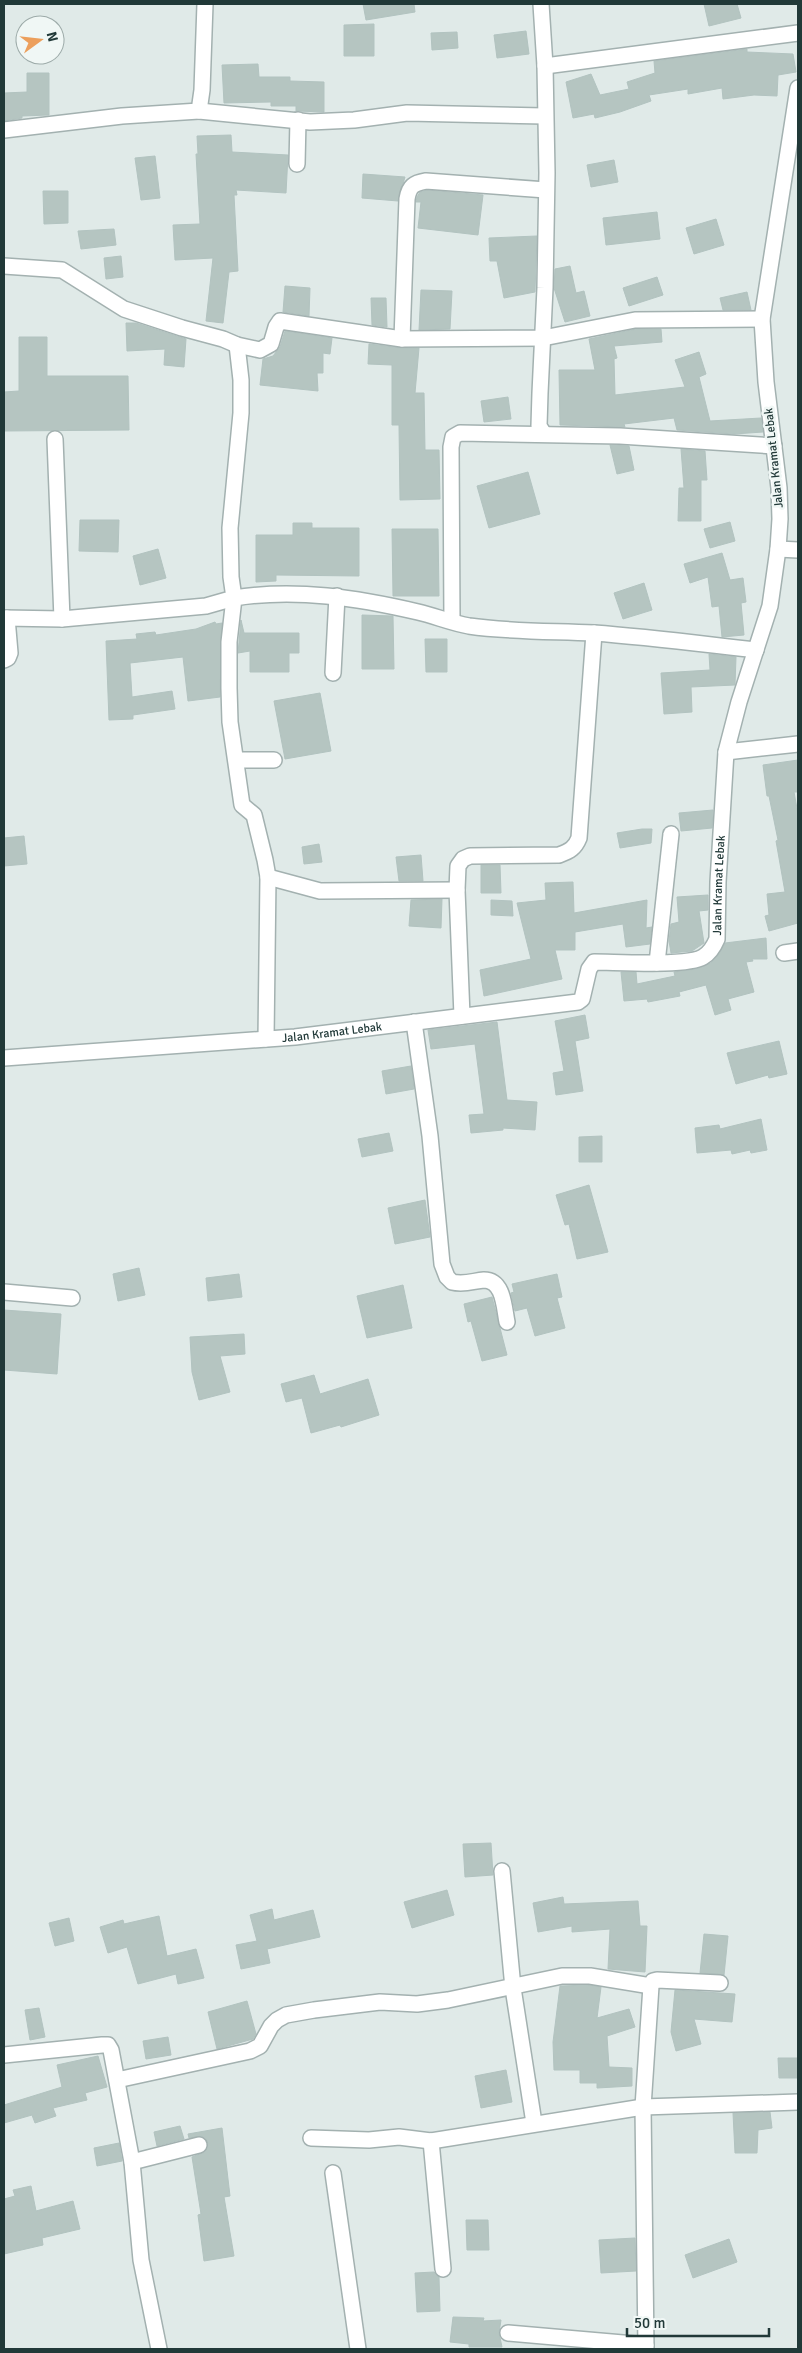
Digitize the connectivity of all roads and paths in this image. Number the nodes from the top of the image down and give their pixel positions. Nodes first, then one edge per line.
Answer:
1 (205, 4) edge
2 (540, 4) edge
3 (798, 33) edge
4 (545, 66) junction
5 (798, 97) edge
6 (199, 111) junction
7 (544, 116) junction
8 (298, 120) junction
9 (4, 130) edge
10 (297, 164) dead end
11 (546, 190) junction
12 (4, 266) edge
13 (762, 319) junction
14 (402, 338) junction
15 (543, 338) junction
16 (237, 345) junction
17 (544, 434) junction
18 (55, 439) dead end
19 (774, 446) junction
20 (778, 549) junction
21 (798, 550) edge
22 (337, 596) junction
23 (234, 598) junction
24 (5, 618) edge
25 (62, 619) junction
26 (452, 621) junction
27 (594, 633) junction
28 (756, 650) junction
29 (4, 660) edge
30 (333, 673) dead end
31 (798, 744) edge
32 (726, 752) junction
33 (237, 760) junction
34 (274, 760) dead end
35 (670, 834) dead end
36 (268, 878) junction
37 (456, 890) junction
38 (657, 963) junction
39 (462, 1016) junction
40 (414, 1022) junction
41 (266, 1040) junction
42 (4, 1058) edge
43 (4, 1292) edge
44 (72, 1298) dead end
45 (507, 1322) dead end
46 (502, 1871) dead end
47 (720, 1983) dead end
48 (651, 1986) junction
49 (513, 1988) junction
50 (4, 2055) edge
51 (117, 2080) junction
52 (798, 2102) edge
53 (643, 2107) junction
54 (534, 2123) junction
55 (311, 2138) dead end
56 (431, 2141) junction
57 (199, 2145) dead end
58 (132, 2162) junction
59 (334, 2173) dead end
60 (443, 2269) dead end
61 (508, 2333) dead end
62 (646, 2347) edge
63 (159, 2349) edge
64 (358, 2349) edge

1 - 6 street
2 - 4 street
3 - 4 street
4 - 7 street
5 - 13 street, Jalan Kramat Lebak
6 - 8 street
6 - 9 street
7 - 8 street
7 - 11 street
8 - 10 street
11 - 14 street
11 - 15 street
12 - 16 street
13 - 15 street
13 - 19 street, Jalan Kramat Lebak
14 - 15 street
14 - 16 street
15 - 17 street
16 - 23 street
17 - 19 street
17 - 26 street
18 - 25 street
19 - 20 street, Jalan Kramat Lebak
20 - 21 street
20 - 28 street, Jalan Kramat Lebak
22 - 23 street
22 - 26 street
22 - 30 street
23 - 25 street
23 - 33 street
24 - 25 street
24 - 29 street
26 - 27 street
27 - 28 street
27 - 37 street
28 - 32 street, Jalan Kramat Lebak
31 - 32 street
32 - 38 street, Jalan Kramat Lebak
33 - 34 street
33 - 36 street
35 - 38 street
36 - 37 street
36 - 41 street
37 - 39 street
38 - 39 street, Jalan Kramat Lebak
39 - 40 street, Jalan Kramat Lebak
40 - 41 street, Jalan Kramat Lebak
40 - 45 street
41 - 42 street, Jalan Kramat Lebak
43 - 44 street
46 - 49 street
47 - 48 street
48 - 49 street
48 - 53 street
49 - 51 street
49 - 54 street
50 - 51 street
51 - 58 street
52 - 53 street
53 - 54 street
53 - 62 street
54 - 56 street
55 - 56 street
56 - 60 street
57 - 58 street
58 - 63 street
59 - 64 street
61 - 62 street

